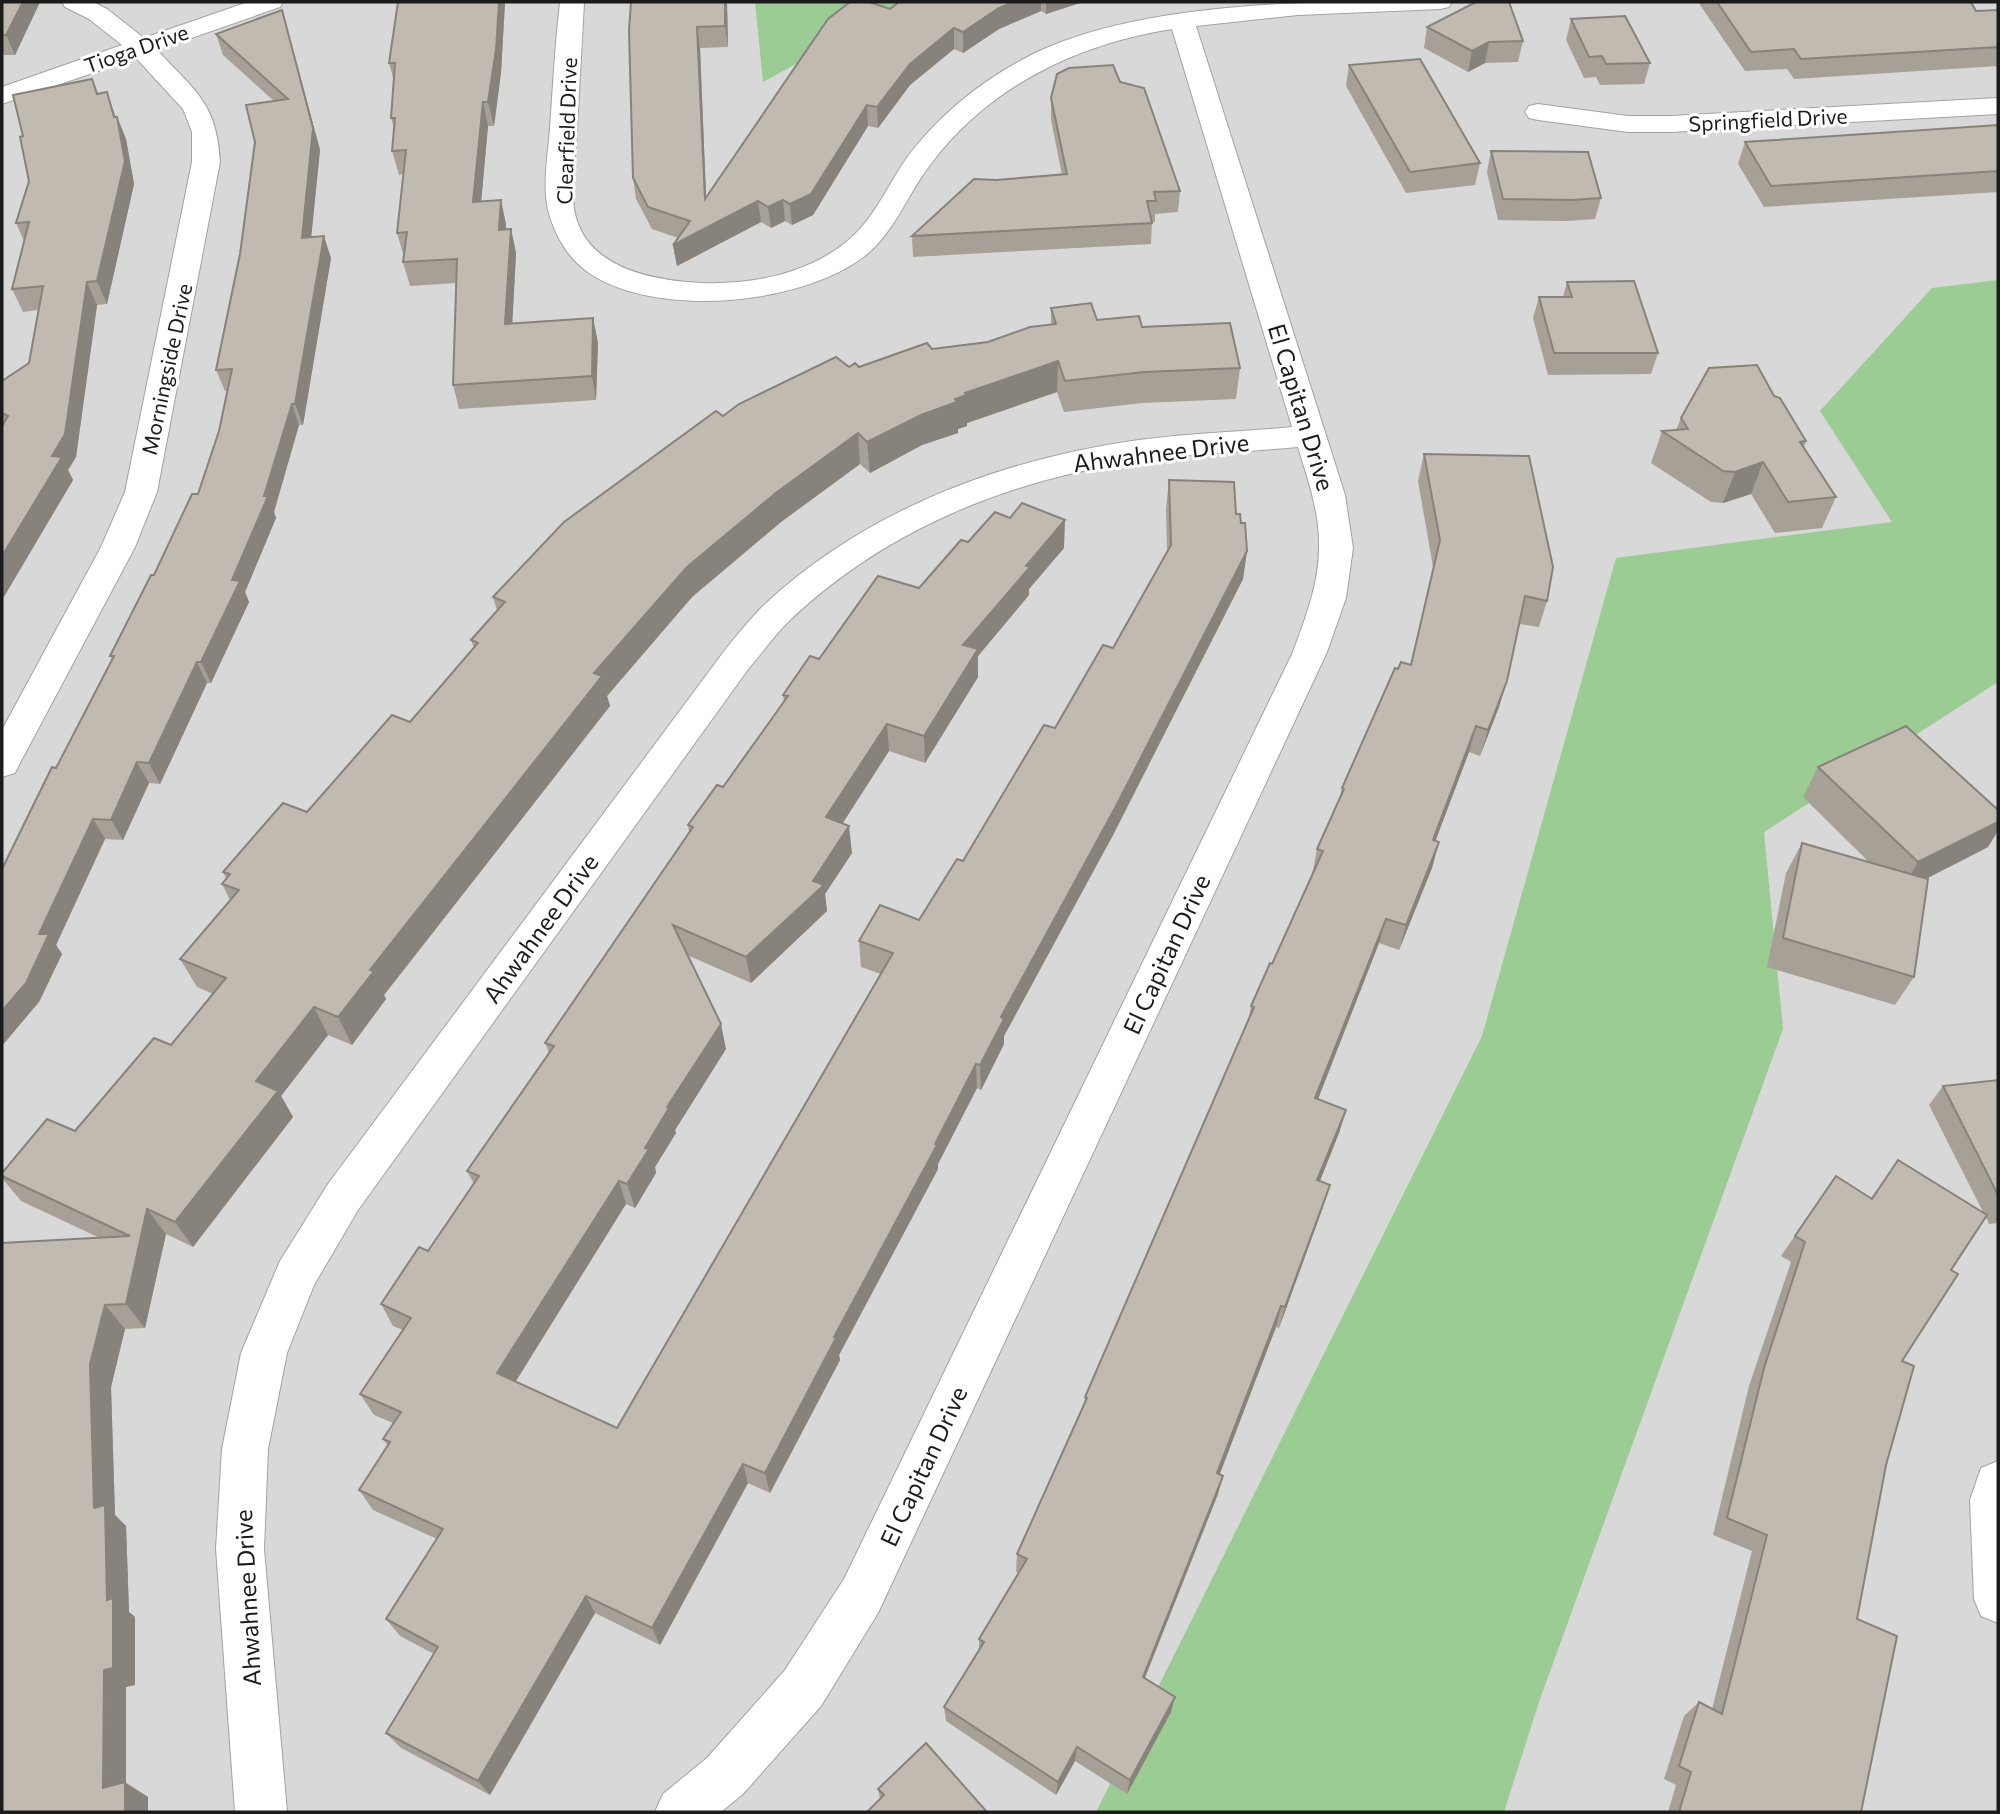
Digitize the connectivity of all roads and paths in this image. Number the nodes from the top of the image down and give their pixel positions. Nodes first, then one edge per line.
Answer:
1 (74, 2) edge
2 (271, 2) edge
3 (572, 2) edge
4 (1440, 2) edge
5 (1182, 20) junction
6 (139, 47) junction
7 (2, 96) edge
8 (1998, 106) edge
9 (1538, 113) dead end
10 (1312, 436) junction
11 (2, 763) edge
12 (1998, 1483) edge
13 (1998, 1599) edge
14 (261, 1812) edge
15 (681, 1812) edge

1 - 6 street, Morningside Drive
2 - 6 street, Tioga Drive
3 - 5 street, Clearfield Drive
4 - 5 street, Clearfield Drive
5 - 10 street, El Capitan Drive
6 - 7 street, Tioga Drive
6 - 11 street, Morningside Drive
8 - 9 street, Springfield Drive
10 - 14 street, Ahwahnee Drive
10 - 15 street, El Capitan Drive
12 - 13 street

